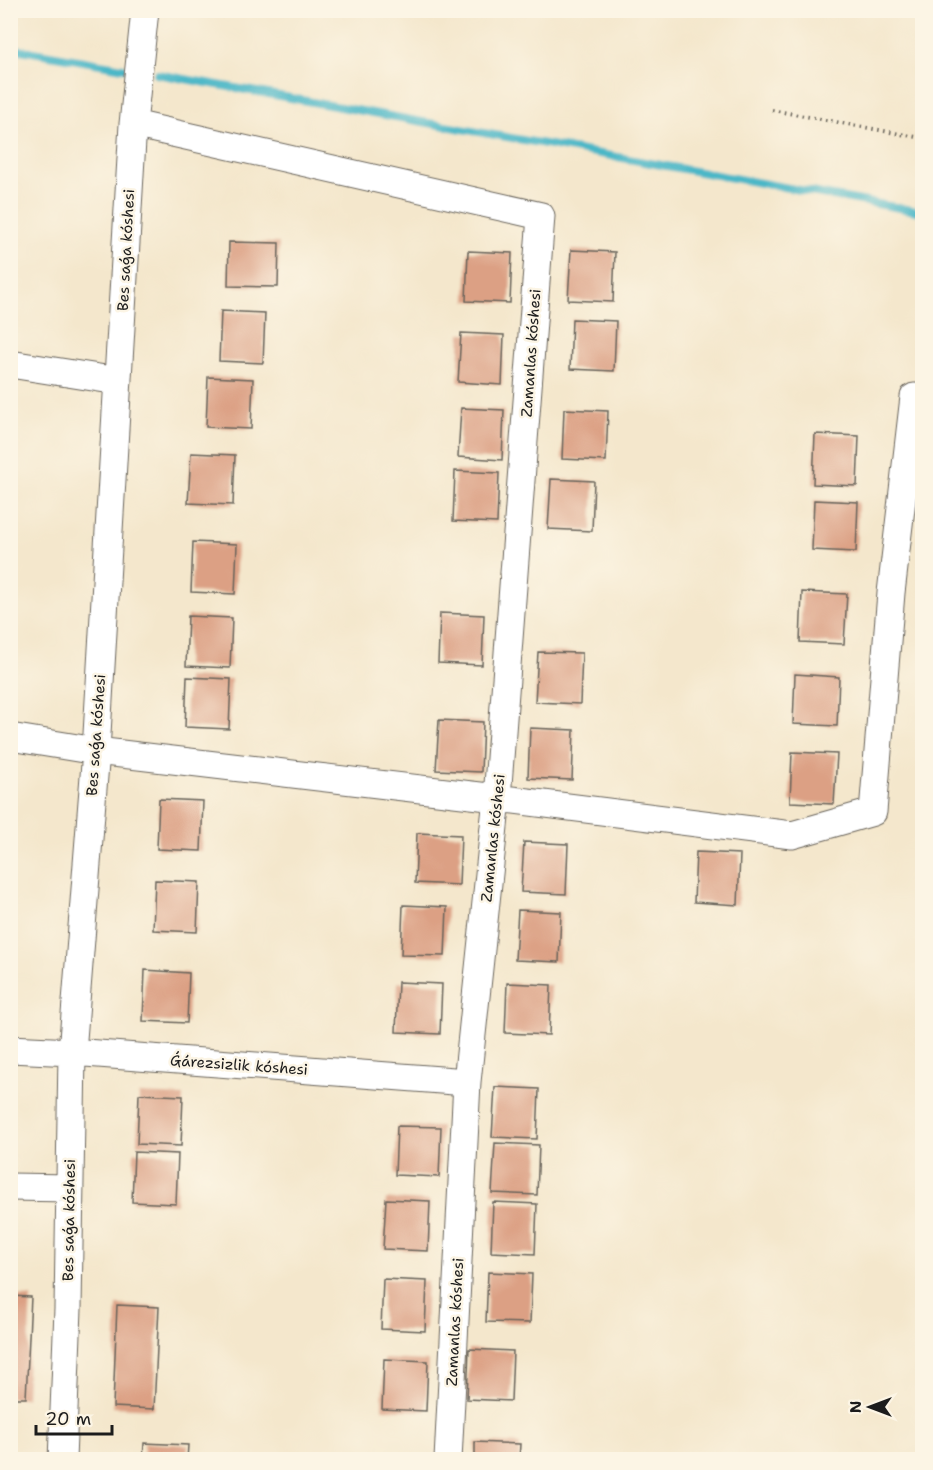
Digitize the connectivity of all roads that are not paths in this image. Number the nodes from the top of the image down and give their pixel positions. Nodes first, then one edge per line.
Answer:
1 (145, 10) edge
2 (133, 124) junction
3 (10, 364) edge
4 (118, 381) junction
5 (914, 398) dead end
6 (10, 737) edge
7 (96, 751) junction
8 (497, 798) junction
9 (10, 1049) edge
10 (72, 1052) junction
11 (467, 1082) junction
12 (10, 1187) edge
13 (70, 1188) junction
14 (62, 1460) edge
15 (448, 1460) edge

1 - 2 street, Bes saǵa kóshesi
2 - 4 street, Bes saǵa kóshesi
2 - 8 street, Zamanlas kóshesi
3 - 4 street
4 - 7 street, Bes saǵa kóshesi
5 - 8 street
6 - 7 street
7 - 8 street
7 - 10 street, Bes saǵa kóshesi
8 - 11 street, Zamanlas kóshesi
9 - 10 street, Ǵárezsizlik kóshesi
10 - 11 street, Ǵárezsizlik kóshesi
10 - 13 street, Bes saǵa kóshesi
11 - 15 street, Zamanlas kóshesi
12 - 13 street
13 - 14 street, Bes saǵa kóshesi

